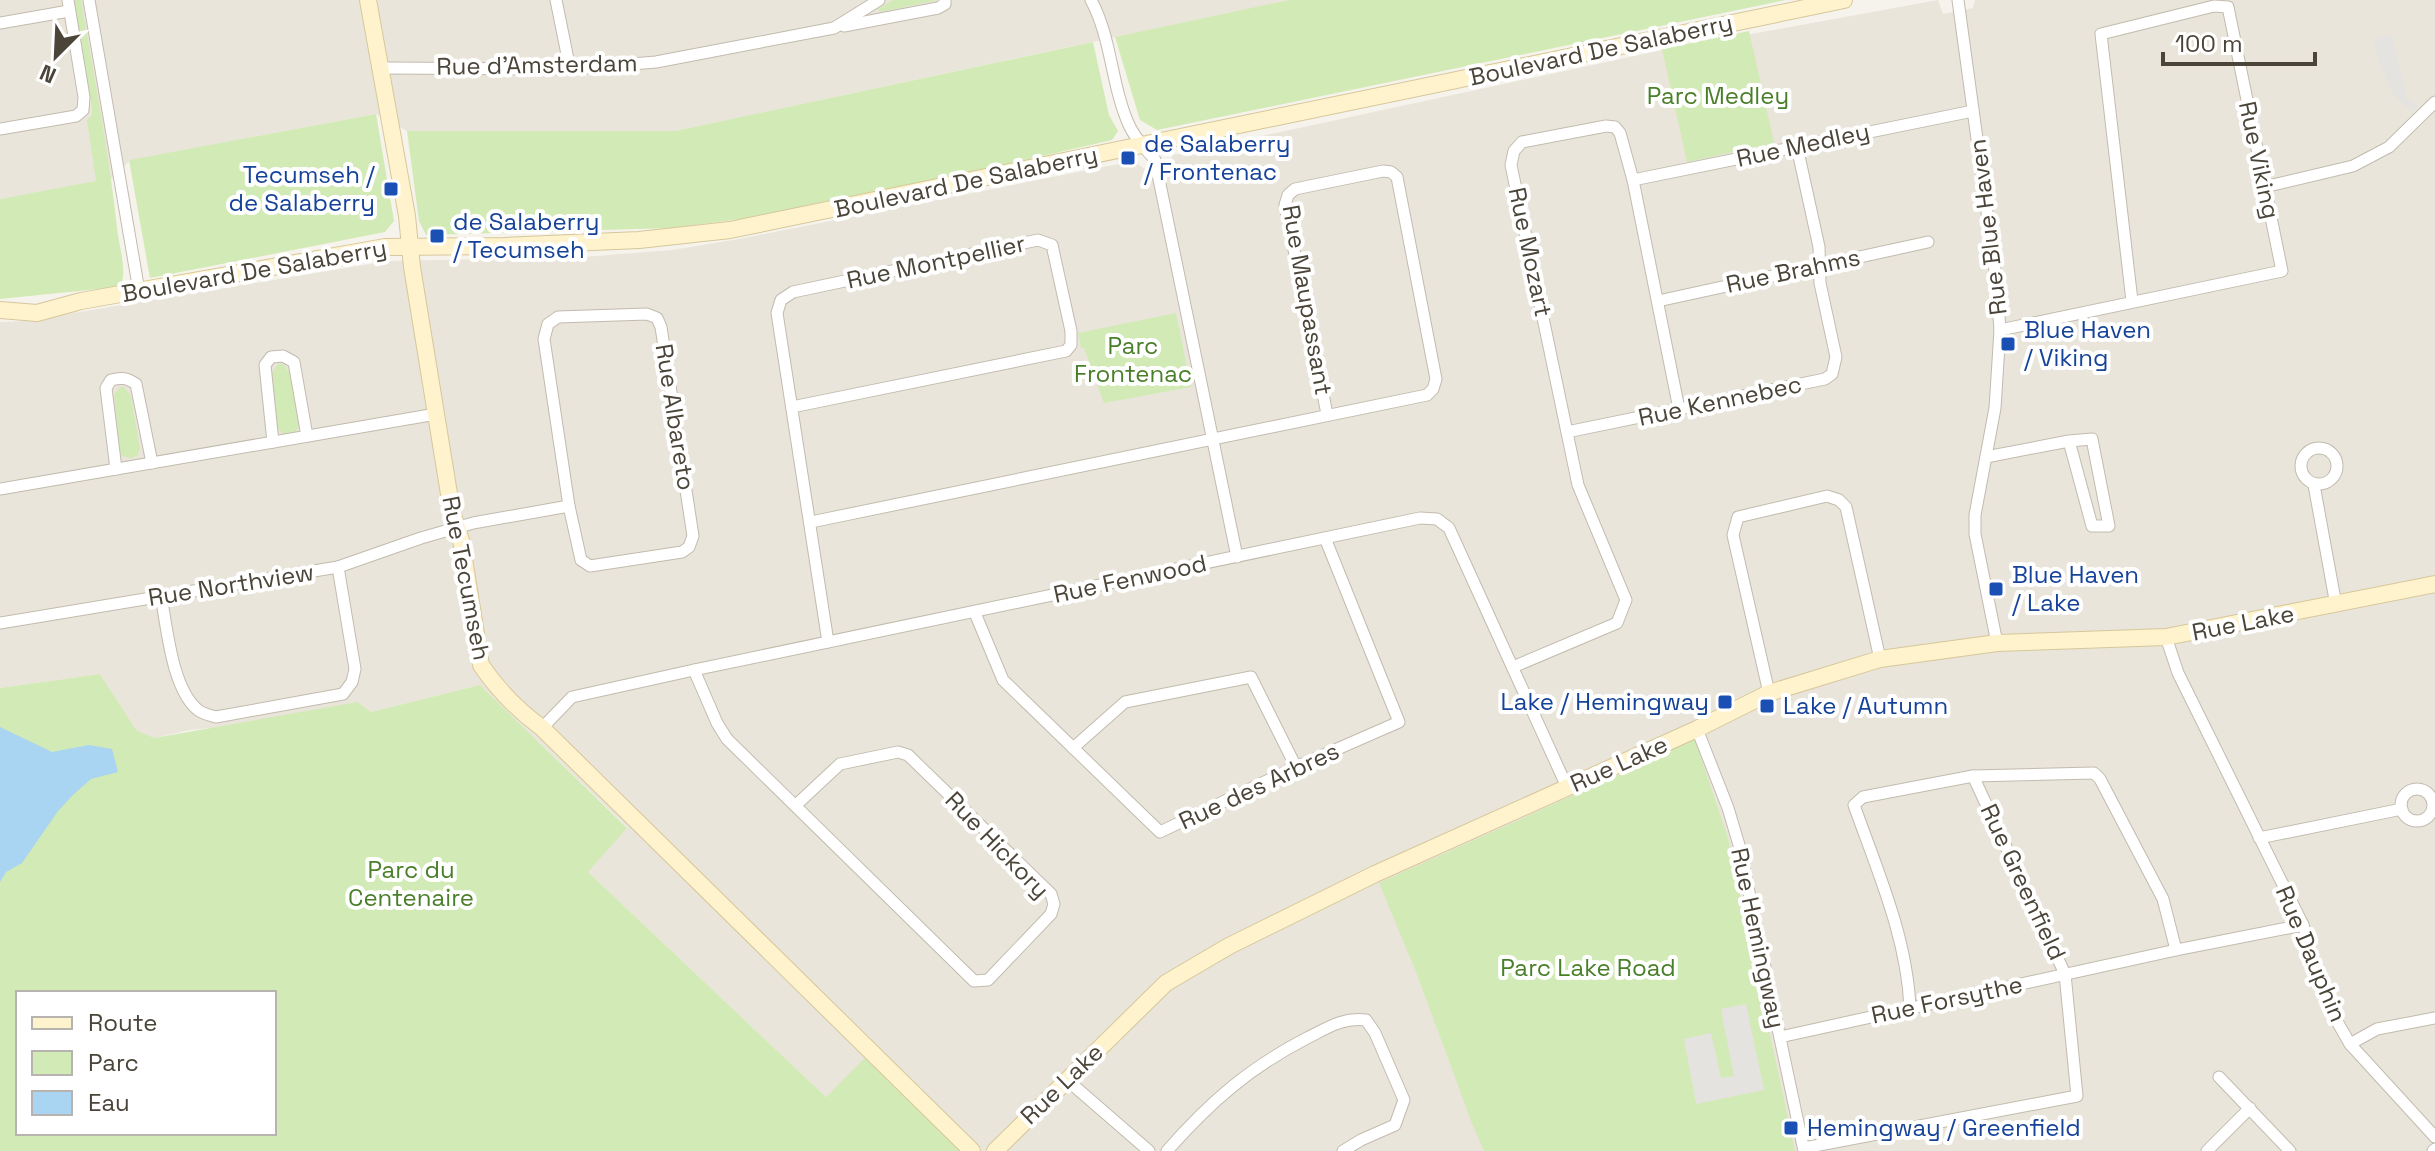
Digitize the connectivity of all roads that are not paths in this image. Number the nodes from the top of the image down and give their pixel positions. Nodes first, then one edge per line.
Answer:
1 (89, 0) edge
2 (368, 0) edge
3 (556, 0) edge
4 (879, 0) edge
5 (945, 0) edge
6 (1091, 0) edge
7 (1844, 0) edge
8 (1958, 0) edge
9 (68, 6) edge
10 (0, 23) edge
11 (834, 28) junction
12 (381, 68) junction
13 (570, 69) junction
14 (2435, 102) edge
15 (1973, 111) junction
16 (0, 129) edge
17 (1143, 145) junction
18 (1797, 147) junction
19 (1633, 180) junction
20 (2264, 187) junction
21 (1928, 242) dead end
22 (410, 247) junction
23 (1819, 265) junction
24 (139, 291) junction
25 (1658, 301) junction
26 (2132, 301) junction
27 (3, 310) edge
28 (2000, 330) junction
29 (792, 407) junction
30 (1679, 409) junction
31 (436, 414) junction
32 (1327, 414) junction
33 (1567, 432) junction
34 (307, 436) junction
35 (1214, 440) junction
36 (2069, 441) junction
37 (273, 442) junction
38 (1986, 457) junction
39 (152, 463) junction
40 (116, 469) junction
41 (2314, 485) dead end
42 (0, 489) edge
43 (569, 506) junction
44 (811, 522) junction
45 (457, 528) junction
46 (1325, 538) junction
47 (1237, 557) junction
48 (338, 567) junction
49 (2435, 584) edge
50 (161, 596) junction
51 (2336, 605) junction
52 (975, 613) junction
53 (0, 623) edge
54 (2166, 637) junction
55 (828, 642) junction
56 (1997, 643) junction
57 (1880, 659) junction
58 (1513, 667) junction
59 (694, 670) junction
60 (1769, 693) junction
61 (542, 728) junction
62 (1697, 729) junction
63 (1073, 748) junction
64 (1296, 767) junction
65 (1973, 776) junction
66 (1567, 787) junction
67 (796, 805) junction
68 (2402, 809) dead end
69 (2259, 838) junction
70 (2303, 925) junction
71 (2176, 950) junction
72 (2065, 974) junction
73 (1910, 1008) junction
74 (2435, 1018) edge
75 (1780, 1037) junction
76 (2350, 1044) junction
77 (2219, 1077) dead end
78 (1066, 1079) junction
79 (2250, 1108) junction
80 (2435, 1137) edge
81 (1804, 1150) edge
82 (972, 1151) edge
83 (995, 1151) edge
84 (1149, 1151) edge
85 (1167, 1151) edge
86 (1343, 1151) edge
87 (2207, 1151) edge
88 (2290, 1151) edge

1 - 24 street
2 - 12 street, Rue Tecumseh
3 - 13 street
4 - 11 street, Rue d'Amsterdam
5 - 11 street, Rue d'Amsterdam
6 - 17 street
7 - 17 street, Boulevard De Salaberry
8 - 15 street, Rue Blue Haven
9 - 10 street
9 - 16 street
11 - 13 street, Rue d'Amsterdam
12 - 13 street, Rue d'Amsterdam
12 - 22 street, Rue Tecumseh
14 - 20 street
15 - 18 street, Rue Medley
15 - 28 street, Rue Blue Haven
17 - 22 street, Boulevard De Salaberry
17 - 35 street
18 - 19 street, Rue Medley
18 - 23 street, Rue Kennebec
19 - 25 street, Rue Mozart
19 - 33 street, Rue Mozart
20 - 26 street, Rue Viking
20 - 26 street, Rue Viking
21 - 23 street, Rue Brahms
22 - 24 street, Boulevard De Salaberry
22 - 31 street, Rue Tecumseh
23 - 25 street, Rue Brahms
23 - 30 street, Rue Kennebec
24 - 27 street, Boulevard De Salaberry
25 - 30 street, Rue Mozart
26 - 28 street, Rue Viking
28 - 38 street, Rue Blue Haven
29 - 29 street, Rue Montpellier
29 - 44 street, Rue Montpellier
30 - 33 street, Rue Kennebec
31 - 34 street
31 - 45 street, Rue Tecumseh
32 - 32 street, Rue Maupassant
32 - 35 street, Rue Maupassant
33 - 58 street, Rue Mozart
34 - 37 street
34 - 37 street
35 - 44 street, Rue Maupassant
35 - 47 street
36 - 36 street
36 - 38 street
37 - 39 street
38 - 56 street, Rue Blue Haven
39 - 40 street
39 - 40 street
40 - 42 street
41 - 51 street
43 - 43 street, Rue Albareto
43 - 45 street
44 - 55 street, Rue Montpellier
45 - 48 street, Rue Northview
45 - 61 street, Rue Tecumseh
46 - 47 street, Rue Fenwood
46 - 58 street, Rue Fenwood
46 - 64 street, Rue des Arbres
47 - 52 street, Rue Fenwood
48 - 50 street, Rue Northview
48 - 50 street
49 - 51 street, Rue Lake
50 - 53 street, Rue Northview
51 - 54 street, Rue Lake
52 - 55 street, Rue Fenwood
52 - 63 street, Rue des Arbres
54 - 56 street, Rue Lake
54 - 69 street, Rue Dauphin
55 - 59 street, Rue Fenwood
56 - 57 street, Rue Lake
57 - 60 street, Rue Lake
57 - 60 street
58 - 66 street, Rue Fenwood
59 - 61 street, Rue Fenwood
59 - 67 street, Rue Hickory
60 - 62 street, Rue Lake
61 - 82 street, Rue Tecumseh
62 - 66 street, Rue Lake
62 - 75 street, Rue Hemingway
63 - 64 street, Rue des Arbres
63 - 64 street
65 - 71 street
65 - 72 street, Rue Greenfield
65 - 73 street
66 - 78 street, Rue Lake
67 - 67 street, Rue Hickory
68 - 69 street
69 - 70 street, Rue Dauphin
70 - 71 street, Rue Forsythe
70 - 76 street, Rue Dauphin
71 - 72 street, Rue Forsythe
72 - 73 street, Rue Forsythe
72 - 81 street, Rue Greenfield
73 - 75 street, Rue Forsythe
74 - 76 street
75 - 81 street, Rue Hemingway
76 - 80 street, Rue Dauphin
77 - 79 street
78 - 83 street, Rue Lake
78 - 84 street
79 - 87 street
79 - 88 street
85 - 86 street

